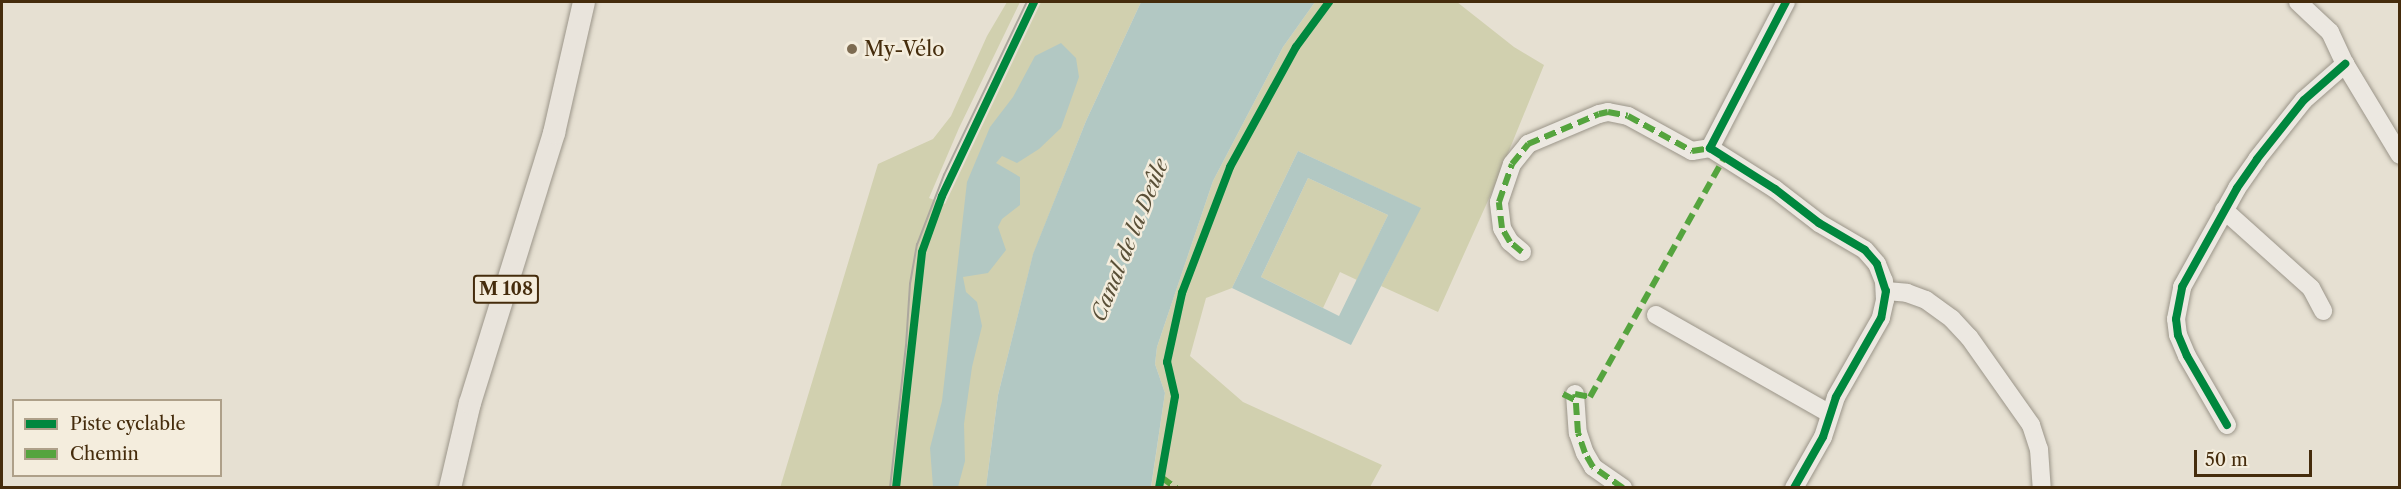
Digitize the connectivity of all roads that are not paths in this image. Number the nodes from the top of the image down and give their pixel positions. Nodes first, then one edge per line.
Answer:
1 (577, 2) edge
2 (584, 2) edge
3 (1786, 2) edge
4 (2298, 2) edge
5 (2344, 64) junction
6 (564, 90) junction
7 (1710, 148) junction
8 (2400, 155) edge
9 (2224, 210) junction
10 (1522, 252) dead end
11 (1886, 291) junction
12 (2323, 310) dead end
13 (1656, 315) dead end
14 (1571, 396) dead end
15 (1830, 414) junction
16 (2227, 425) dead end
17 (450, 488) edge
18 (1623, 488) edge
19 (1794, 488) edge
20 (2042, 488) edge

1 - 6 main road, M 108
2 - 6 main road, M 108
3 - 7 street
4 - 5 street
5 - 8 street
5 - 9 street
6 - 17 main road, M 108
7 - 10 street
7 - 11 street
9 - 12 street
9 - 16 street
11 - 15 street
11 - 20 street
13 - 15 street
14 - 18 street
15 - 19 street

